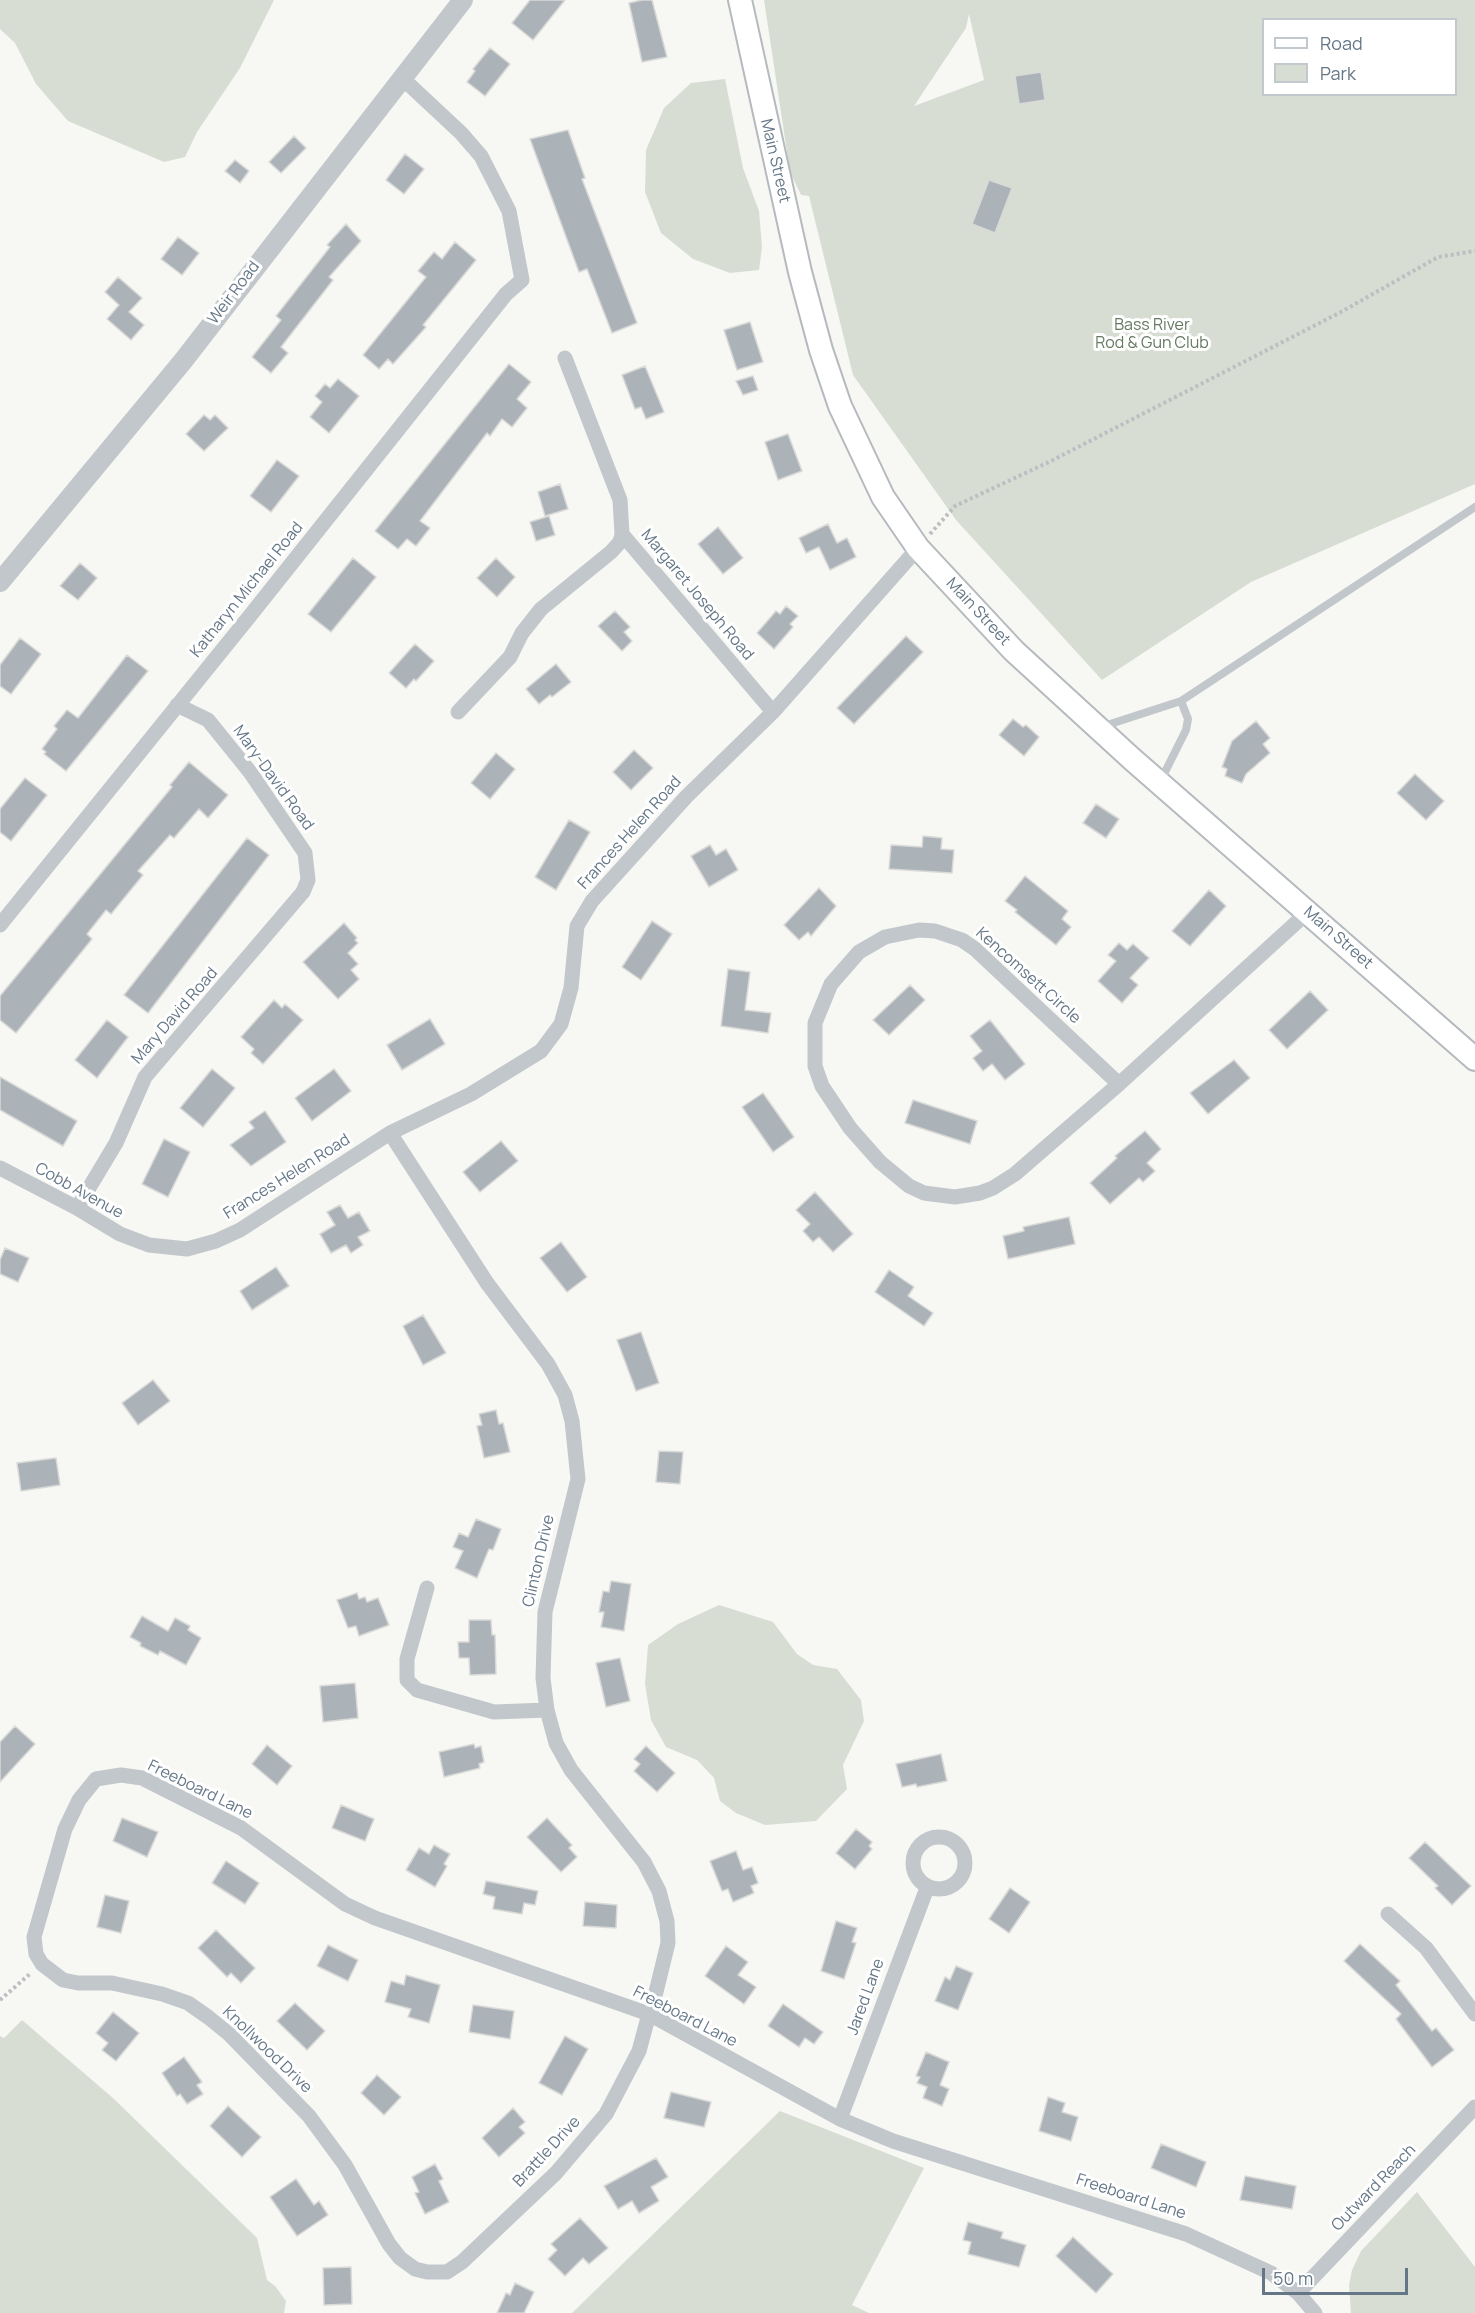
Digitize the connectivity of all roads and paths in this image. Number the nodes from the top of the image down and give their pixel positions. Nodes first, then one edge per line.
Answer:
1 (463, 0) edge
2 (740, 0) edge
3 (401, 77) junction
4 (1475, 252) edge
5 (565, 358) dead end
6 (1475, 507) edge
7 (622, 534) junction
8 (918, 548) junction
9 (0, 582) edge
10 (1181, 701) junction
11 (177, 705) junction
12 (458, 712) dead end
13 (773, 712) junction
14 (1097, 728) junction
15 (1159, 783) junction
16 (303, 892) joint
17 (1309, 911) junction
18 (0, 925) edge
19 (1475, 1058) edge
20 (1119, 1084) junction
21 (390, 1132) junction
22 (0, 1168) edge
23 (76, 1208) junction
24 (141, 1242) joint
25 (427, 1588) dead end
26 (547, 1710) junction
27 (927, 1888) dead end
28 (1388, 1914) dead end
29 (42, 1964) junction
30 (0, 2000) edge
31 (649, 2014) junction
32 (1475, 2014) edge
33 (1475, 2107) edge
34 (840, 2119) junction
35 (427, 2272) joint
36 (1298, 2293) junction
37 (1315, 2313) edge

1 - 3 street, Weir Road
2 - 8 main road, Main Street
3 - 9 street, Weir Road
3 - 11 street, Katharyn Michael Road
4 - 8 path
5 - 7 street, Margaret Joseph Road
6 - 10 lane
7 - 12 street
7 - 13 street, Margaret Joseph Road
8 - 13 street, Frances Helen Road
8 - 14 main road, Main Street
10 - 14 lane
10 - 15 lane
11 - 16 street, Mary-David Road
11 - 18 street, Katharyn Michael Road
13 - 21 street, Frances Helen Road
14 - 15 main road, Main Street
15 - 17 main road, Main Street
16 - 23 street, Mary David Road
17 - 19 main road, Main Street
17 - 20 street, Kencomsett Circle
20 - 20 street, Kencomsett Circle
21 - 24 street, Frances Helen Road
21 - 26 street, Clinton Drive
22 - 23 street, Cobb Avenue
23 - 24 street, Cobb Avenue
25 - 26 street
26 - 31 street, Clinton Drive
27 - 34 street, Jared Lane
28 - 32 street
29 - 30 path
29 - 31 street, Freeboard Lane
29 - 35 street, Knollwood Drive
31 - 34 street, Freeboard Lane
31 - 35 street, Brattle Drive
33 - 36 street, Outward Reach
34 - 36 street, Freeboard Lane
36 - 37 street, Freeboard Lane

